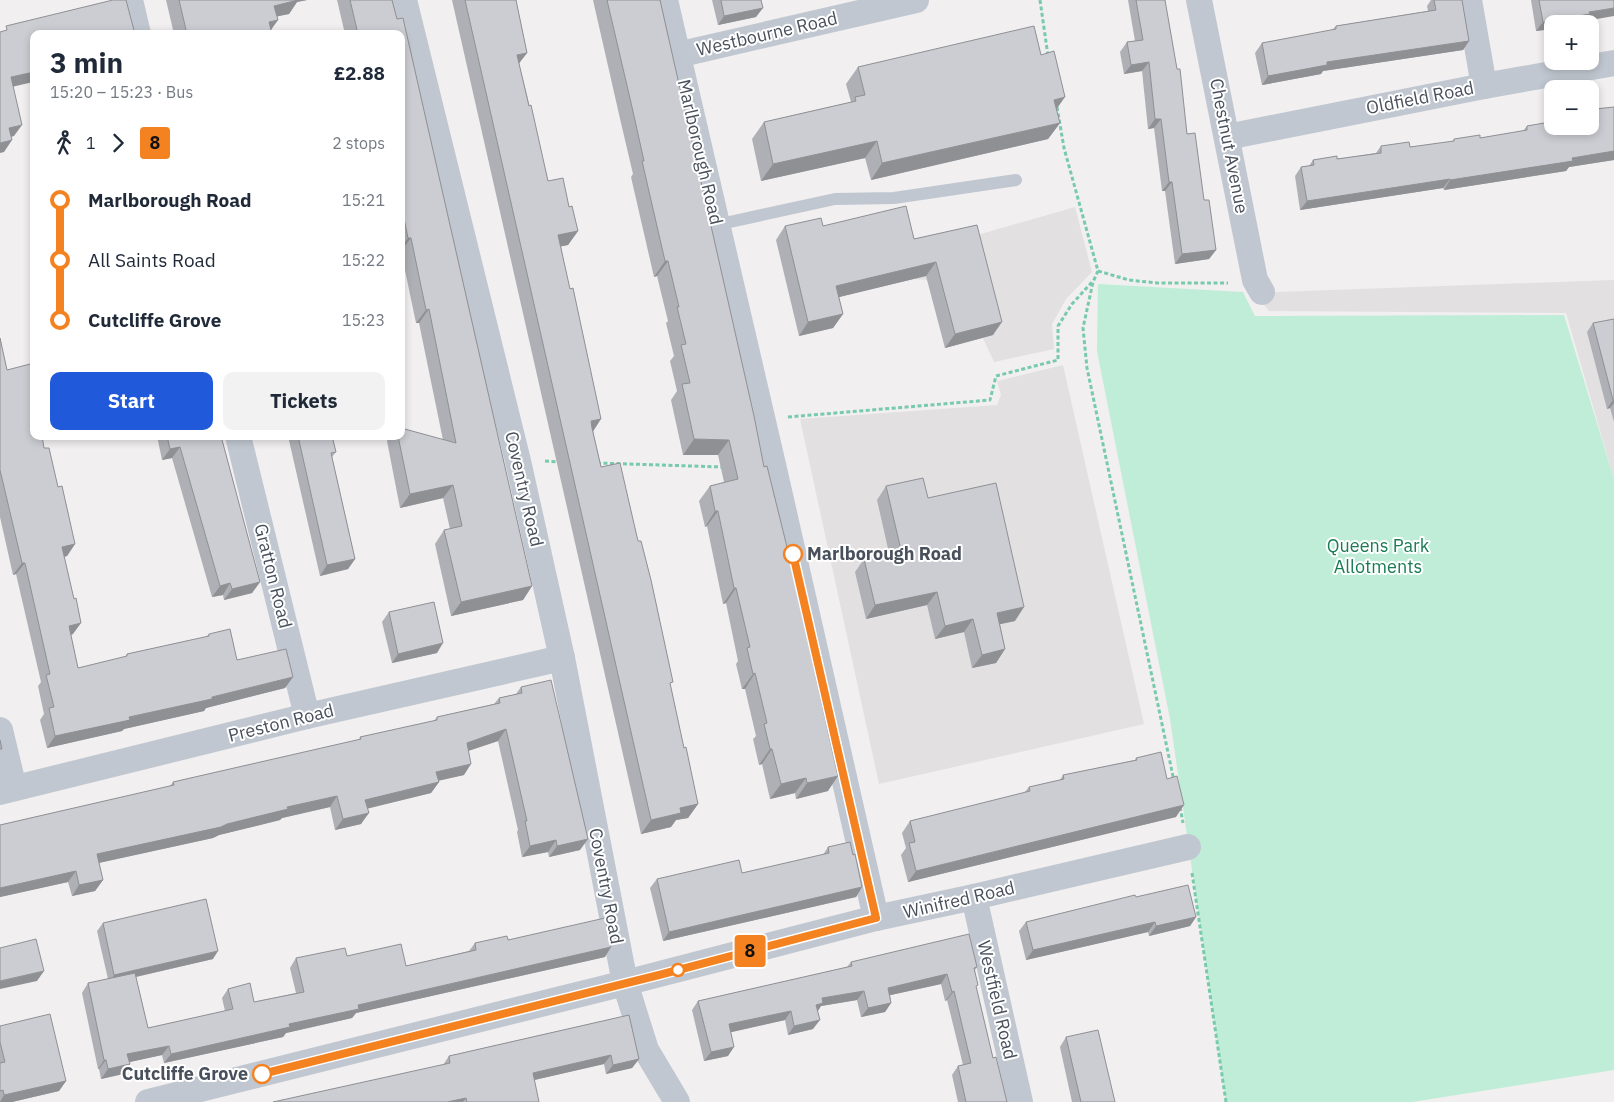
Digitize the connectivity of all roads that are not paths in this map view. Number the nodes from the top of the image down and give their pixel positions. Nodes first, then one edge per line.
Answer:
1 (130, 0) edge
2 (404, 0) edge
3 (665, 0) edge
4 (916, 0) edge
5 (1199, 0) edge
6 (1469, 0) edge
7 (137, 30) edge
8 (677, 55) junction
9 (1614, 63) edge
10 (1484, 86) junction
11 (1227, 137) junction
12 (1016, 180) dead end
13 (716, 225) junction
14 (1259, 286) road end
15 (239, 440) edge
16 (562, 658) junction
17 (307, 716) junction
18 (0, 730) edge
19 (7, 790) edge
20 (1188, 846) road end
21 (974, 898) junction
22 (876, 918) junction
23 (625, 983) junction
24 (187, 1097) edge
25 (148, 1102) edge
26 (677, 1102) edge
27 (1020, 1102) edge

1 - 7 street
2 - 16 street, Coventry Road
3 - 8 street, Marlborough Road
4 - 8 street, Westbourne Road
5 - 11 street, Chestnut Avenue
6 - 10 street
8 - 13 street, Marlborough Road
9 - 10 street, Oldfield Road
10 - 11 street, Oldfield Road
11 - 14 street, Chestnut Avenue
12 - 13 lane
13 - 22 street, Marlborough Road
15 - 17 street, Gratton Road
16 - 17 street, Preston Road
16 - 23 street, Coventry Road
17 - 19 street, Preston Road
18 - 19 street
20 - 21 street, Winifred Road
21 - 22 street, Winifred Road
21 - 27 street, Westfield Road
22 - 23 street, Winifred Road
23 - 24 street, Winifred Road
23 - 26 street, Coventry Road
24 - 25 street, Winifred Road

